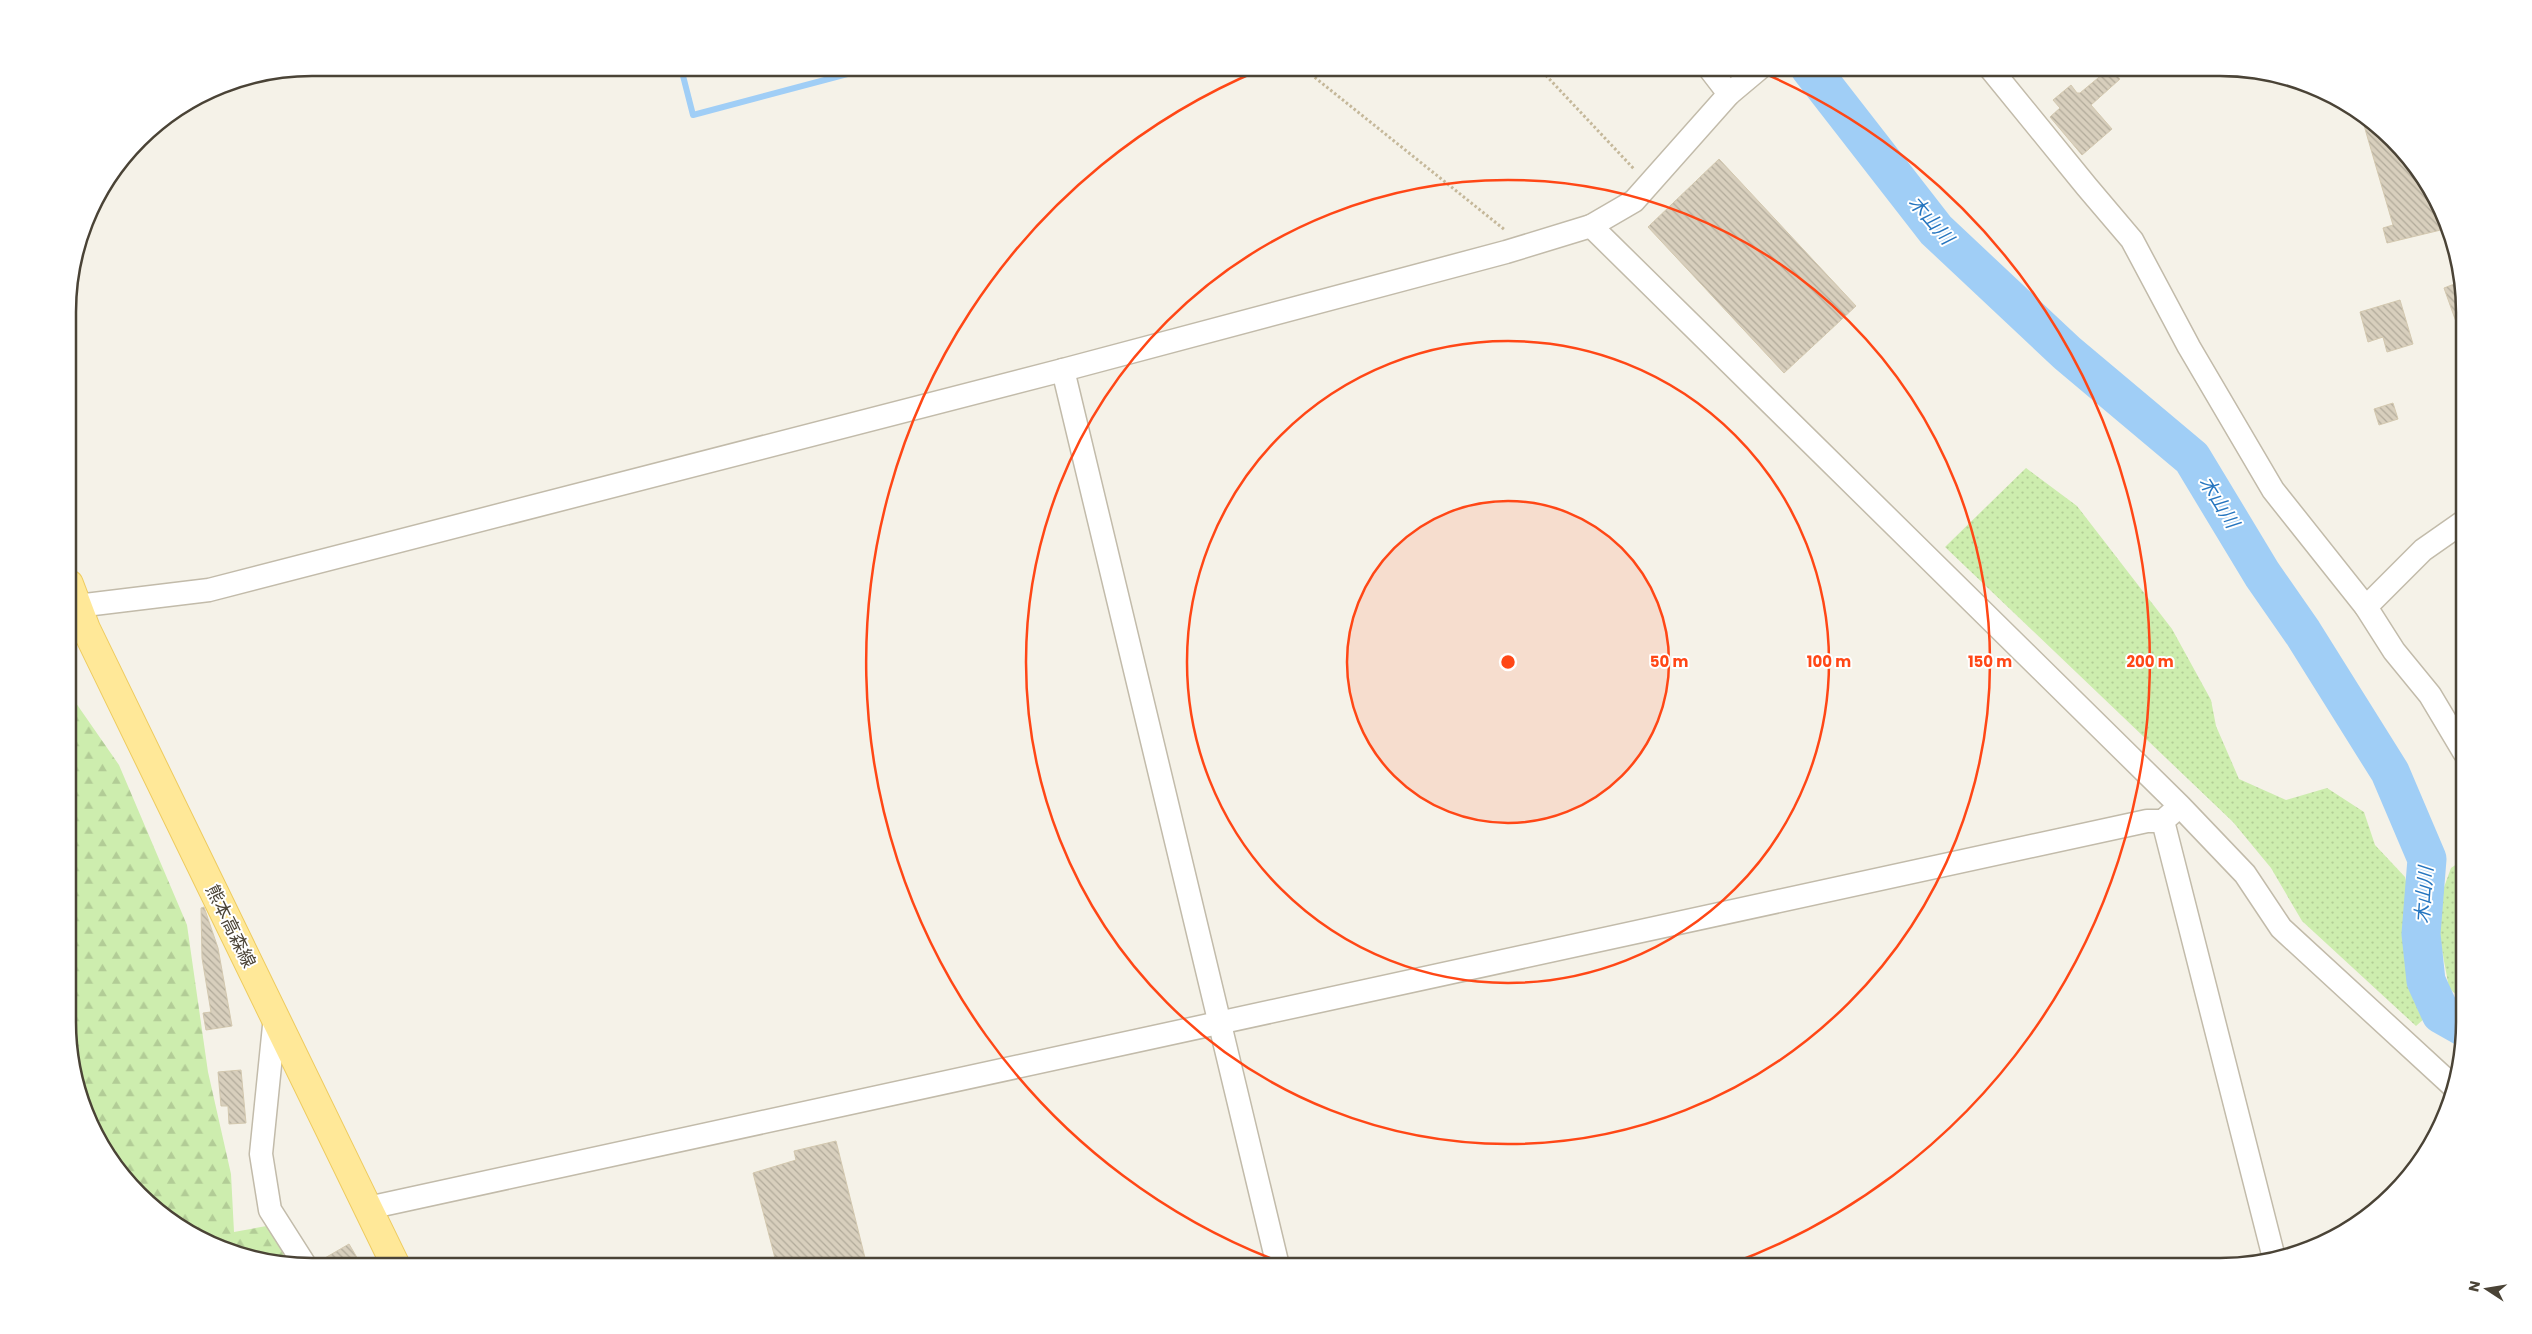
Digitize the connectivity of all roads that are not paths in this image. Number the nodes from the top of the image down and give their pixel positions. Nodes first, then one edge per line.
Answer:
1 (1717, 76) edge
2 (1751, 76) edge
3 (1997, 76) edge
4 (1733, 91) junction
5 (1591, 226) junction
6 (1063, 370) junction
7 (2456, 527) edge
8 (2366, 607) junction
9 (76, 608) edge
10 (76, 610) edge
11 (2456, 739) edge
12 (2180, 806) junction
13 (2163, 821) junction
14 (275, 1016) junction
15 (1220, 1022) junction
16 (2448, 1082) edge
17 (368, 1208) junction
18 (2272, 1252) edge
19 (299, 1257) edge
20 (392, 1258) edge
21 (1276, 1258) edge

1 - 4 street
2 - 4 street
3 - 8 street
4 - 5 street
5 - 6 street
5 - 12 street
6 - 9 street
6 - 15 street
7 - 8 street
8 - 11 street
10 - 14 main road, 熊本高森線
12 - 13 street
12 - 16 street
13 - 15 street
13 - 18 street
14 - 17 main road, 熊本高森線
14 - 19 street
15 - 17 street
15 - 21 street
17 - 20 main road, 熊本高森線

